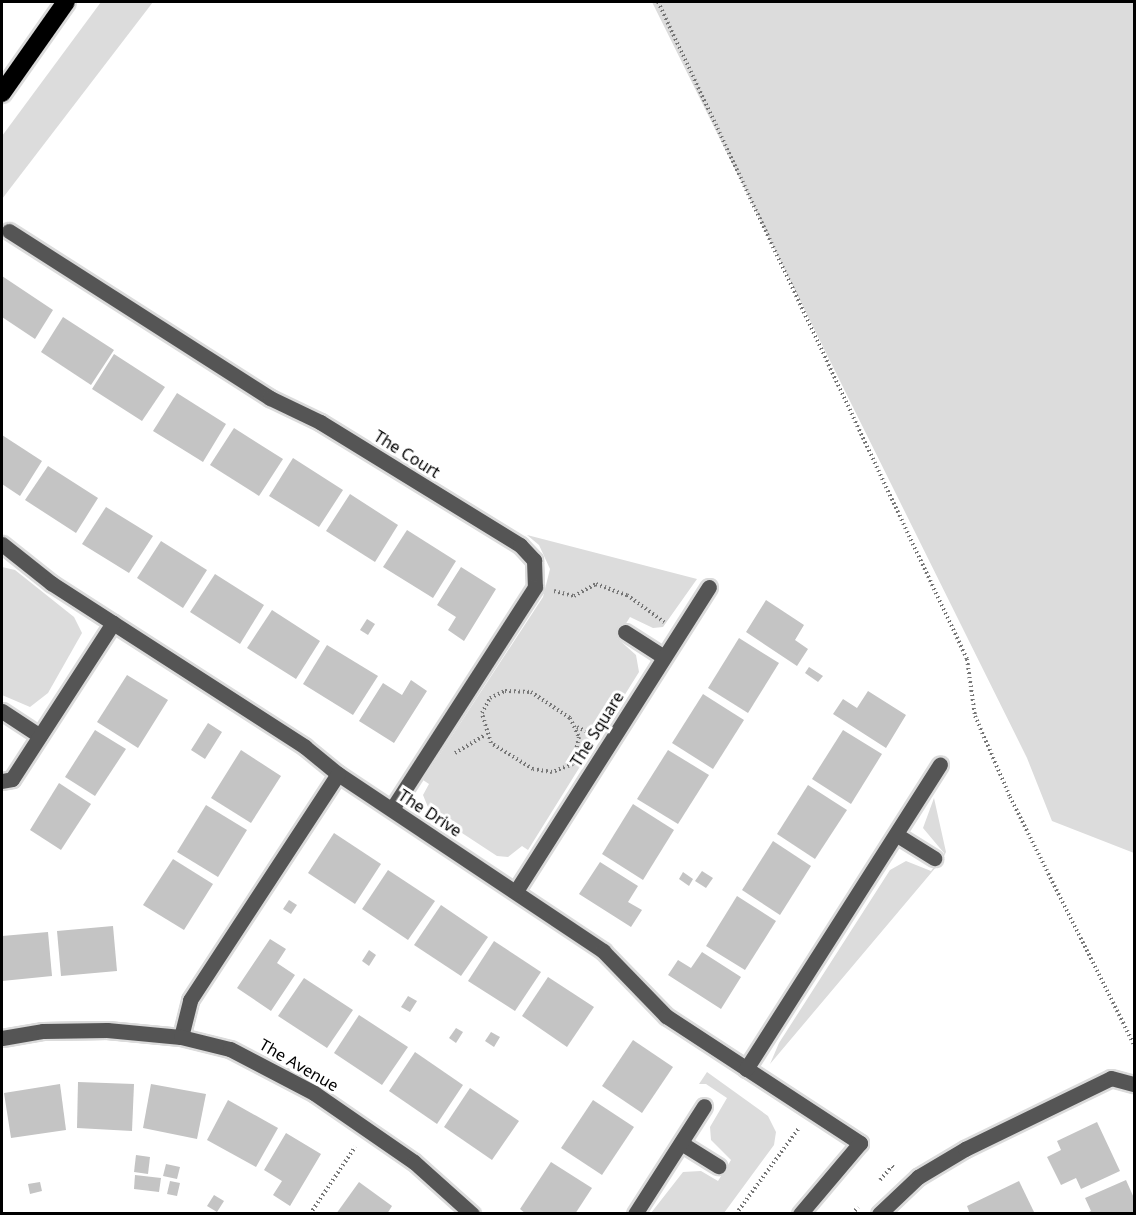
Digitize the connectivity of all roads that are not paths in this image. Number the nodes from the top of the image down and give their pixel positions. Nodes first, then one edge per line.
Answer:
1 (66, 2) edge
2 (2, 93) edge
3 (9, 231) dead end
4 (2, 544) edge
5 (709, 587) dead end
6 (113, 622) junction
7 (625, 632) dead end
8 (664, 657) junction
9 (2, 711) edge
10 (40, 736) junction
11 (940, 765) dead end
12 (338, 774) junction
13 (2, 781) edge
14 (392, 809) junction
15 (897, 835) junction
16 (934, 858) dead end
17 (516, 891) junction
18 (182, 1037) junction
19 (2, 1038) edge
20 (746, 1069) junction
21 (1134, 1084) edge
22 (704, 1107) dead end
23 (681, 1143) junction
24 (718, 1166) dead end
25 (472, 1214) edge
26 (635, 1214) edge
27 (800, 1214) edge
28 (879, 1214) edge

1 - 2 highway
3 - 14 street, The Court
4 - 6 street
5 - 8 street, The Square
6 - 10 street
6 - 12 street
7 - 8 street
8 - 17 street, The Square
9 - 10 street
10 - 13 street
11 - 15 street
12 - 14 street, The Drive
12 - 18 street
14 - 17 street, The Drive
15 - 16 street
15 - 20 street
17 - 20 street, The Drive
18 - 19 street, The Avenue
18 - 25 street, The Avenue
20 - 27 street, The Drive
21 - 28 street
22 - 23 street
23 - 24 street
23 - 26 street

